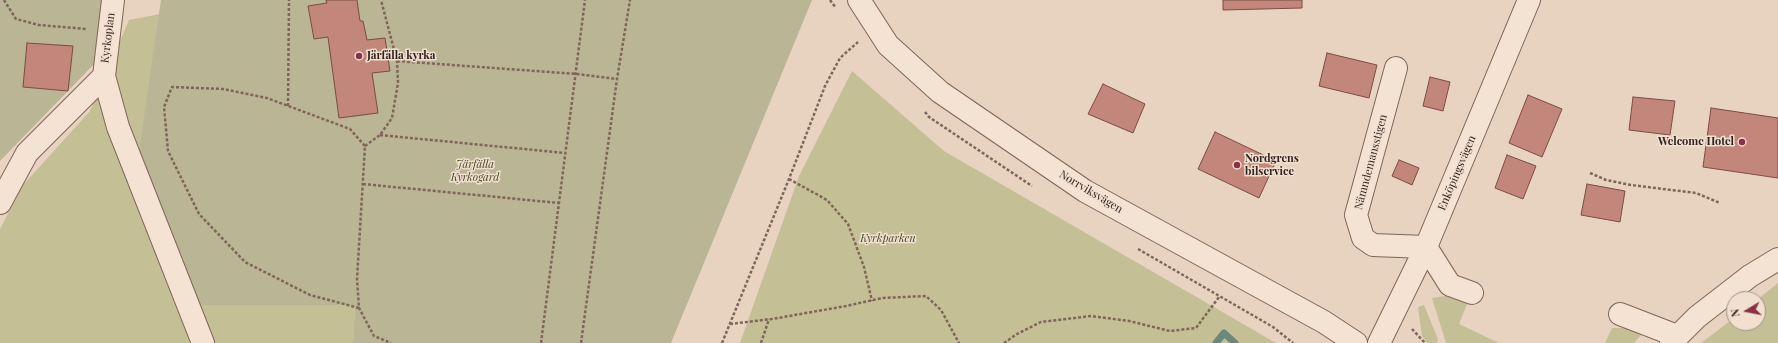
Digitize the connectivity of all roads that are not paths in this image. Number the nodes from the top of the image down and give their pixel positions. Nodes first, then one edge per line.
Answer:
1 (113, 0) edge
2 (860, 0) edge
3 (1529, 0) edge
4 (1396, 68) dead end
5 (104, 76) junction
6 (0, 203) edge
7 (1426, 247) junction
8 (1778, 259) edge
9 (1472, 293) dead end
10 (1620, 314) dead end
11 (1674, 340) edge
12 (203, 342) edge
13 (1356, 343) edge
14 (1379, 343) edge

1 - 5 street, Kyrkoplan
2 - 13 street, Norrviksvägen
3 - 7 street, Enköpingsvägen
4 - 7 street, Nämndemansstigen
5 - 6 street
5 - 12 street
7 - 9 street
7 - 14 street, Enköpingsvägen
8 - 11 street
10 - 11 street

